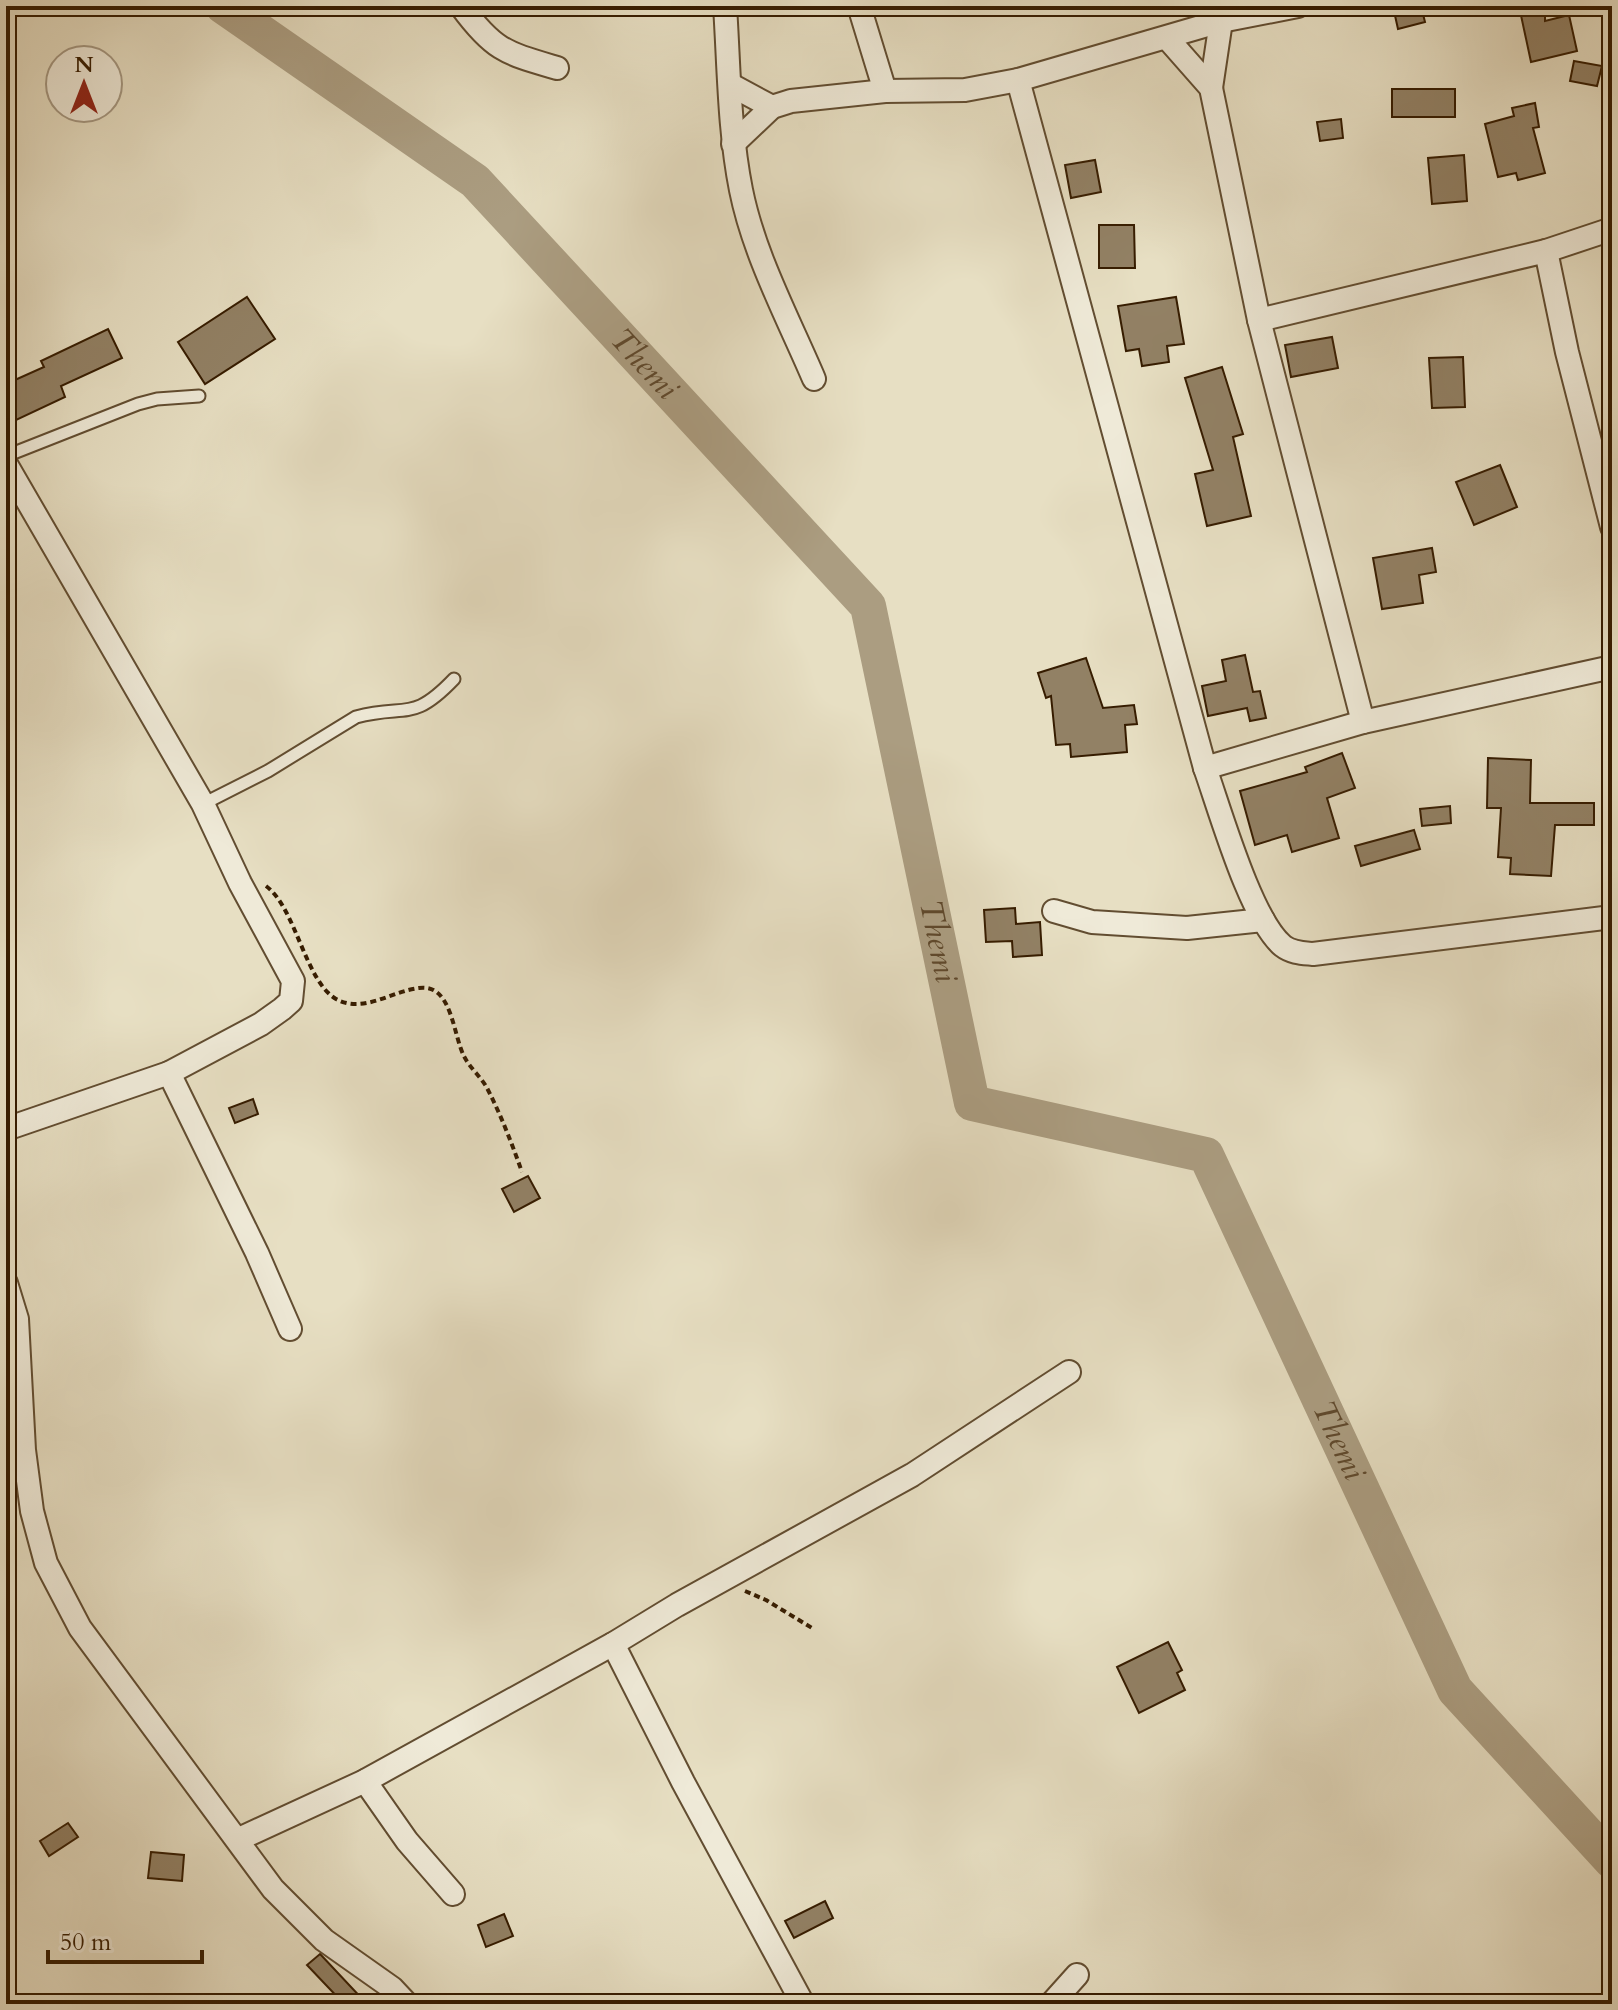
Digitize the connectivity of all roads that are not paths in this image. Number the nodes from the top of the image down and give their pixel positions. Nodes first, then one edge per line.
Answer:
1 (461, 6) edge
2 (725, 6) edge
3 (859, 6) edge
4 (1298, 6) edge
5 (1221, 21) junction
6 (1167, 38) junction
7 (557, 68) dead end
8 (1018, 80) junction
9 (731, 85) junction
10 (1211, 88) junction
11 (885, 91) junction
12 (772, 107) junction
13 (733, 144) junction
14 (1612, 229) edge
15 (1546, 251) junction
16 (1259, 320) junction
17 (814, 379) dead end
18 (199, 396) dead end
19 (6, 456) edge
20 (6, 464) edge
21 (1612, 527) edge
22 (1612, 667) edge
23 (454, 679) dead end
24 (1363, 722) junction
25 (1205, 768) junction
26 (203, 804) junction
27 (1054, 911) dead end
28 (1612, 917) edge
29 (1263, 920) junction
30 (169, 1073) junction
31 (6, 1129) edge
32 (6, 1283) edge
33 (290, 1329) dead end
34 (1069, 1372) dead end
35 (613, 1644) junction
36 (365, 1781) junction
37 (239, 1839) junction
38 (453, 1894) dead end
39 (1077, 1975) dead end
40 (407, 2004) edge
41 (803, 2004) edge
42 (1051, 2004) edge

1 - 7 street
2 - 9 street
3 - 11 street
4 - 5 street
5 - 6 street
5 - 10 street
6 - 8 street
6 - 10 street
8 - 11 street
8 - 25 street
9 - 12 street
9 - 13 street
10 - 16 street
11 - 12 street
12 - 13 street
13 - 17 street
14 - 15 street
15 - 16 street
15 - 21 street
16 - 24 street
18 - 19 lane
20 - 26 street
22 - 24 street
23 - 26 lane
24 - 25 street
25 - 29 street
26 - 30 street
27 - 29 street
28 - 29 street
30 - 31 street
30 - 33 street
32 - 37 street
34 - 35 street
35 - 36 street
35 - 41 street
36 - 37 street
36 - 38 street
37 - 40 street
39 - 42 street

